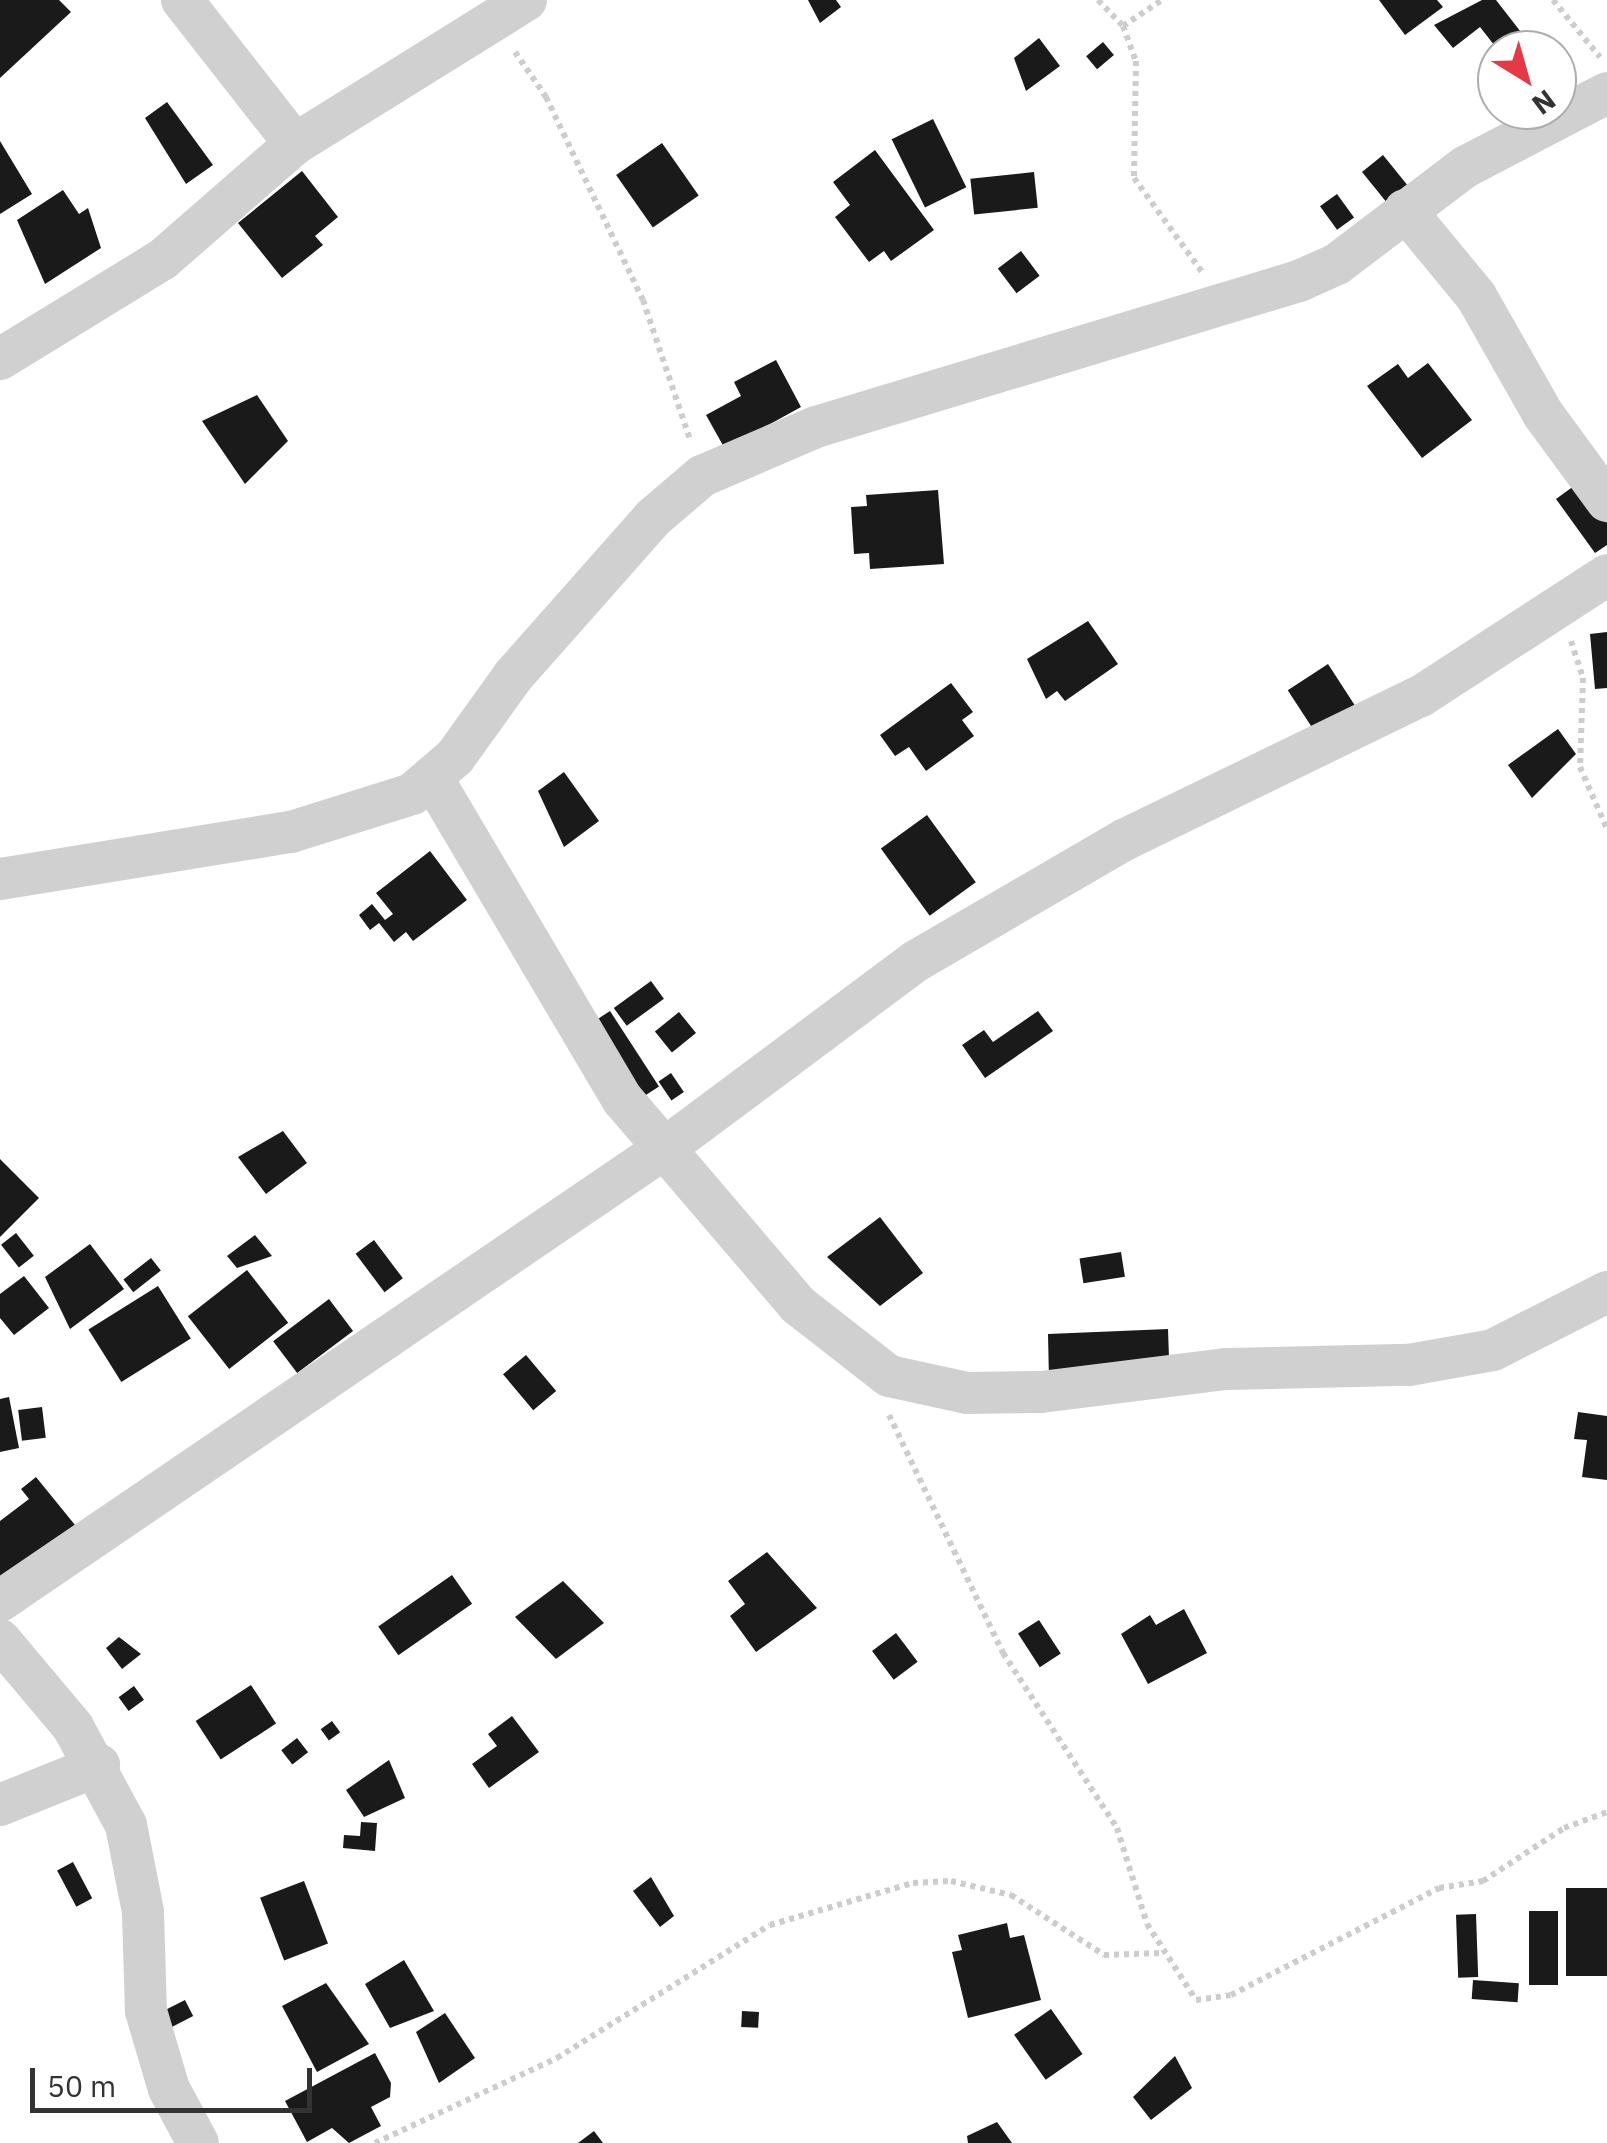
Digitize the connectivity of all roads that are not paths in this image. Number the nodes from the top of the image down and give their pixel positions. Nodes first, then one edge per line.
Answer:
1 (182, 0) edge
2 (526, 0) edge
3 (1607, 93) edge
4 (296, 144) junction
5 (1405, 210) junction
6 (0, 359) edge
7 (1607, 501) edge
8 (1607, 575) edge
9 (434, 782) junction
10 (0, 879) edge
11 (665, 1148) junction
12 (1607, 1292) edge
13 (0, 1600) edge
14 (0, 1640) edge
15 (99, 1765) junction
16 (0, 1805) edge
17 (198, 2143) edge

1 - 4 street
2 - 4 street
3 - 5 street
4 - 6 street
5 - 7 street
5 - 9 street
8 - 11 street
9 - 10 street
9 - 11 street
11 - 12 street
11 - 13 street
14 - 15 street
15 - 16 street
15 - 17 street

